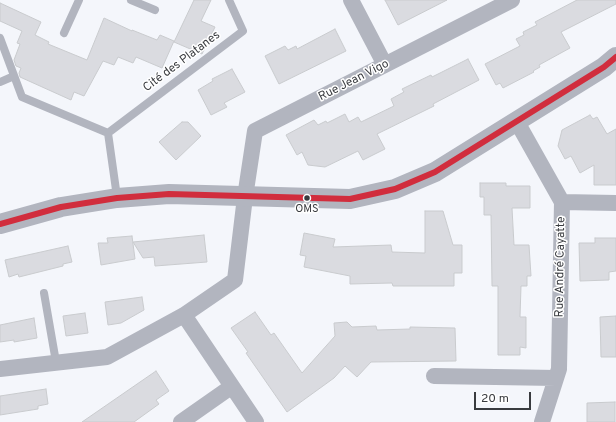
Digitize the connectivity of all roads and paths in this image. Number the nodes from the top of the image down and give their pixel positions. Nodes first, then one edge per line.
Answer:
1 (78, 0) edge
2 (131, 0) edge
3 (229, 0) edge
4 (351, 0) edge
5 (512, 0) edge
6 (155, 10) dead end
7 (64, 33) dead end
8 (0, 38) edge
9 (616, 57) edge
10 (385, 65) junction
11 (14, 76) junction
12 (0, 82) edge
13 (517, 122) junction
14 (108, 133) junction
15 (244, 197) junction
16 (117, 198) junction
17 (562, 202) junction
18 (616, 203) edge
19 (0, 224) edge
20 (44, 293) dead end
21 (184, 315) junction
22 (56, 362) junction
23 (0, 369) edge
24 (434, 376) dead end
25 (556, 378) junction
26 (231, 387) junction
27 (181, 422) edge
28 (256, 422) edge
29 (542, 422) edge

1 - 7 lane
2 - 6 lane
3 - 14 lane, Cité des Platanes
4 - 10 street
5 - 10 street, Rue Jean Vigo
8 - 11 lane
9 - 13 street
10 - 15 street, Rue Jean Vigo
11 - 12 lane
11 - 14 lane
13 - 15 street
13 - 17 street, Rue André Cayatte
14 - 16 lane
15 - 16 street
15 - 21 street
16 - 19 street
17 - 18 street
17 - 25 street, Rue André Cayatte
20 - 22 lane
21 - 22 street
21 - 26 street
22 - 23 street
24 - 25 street
25 - 29 street, Rue André Cayatte
26 - 27 street
26 - 28 street

